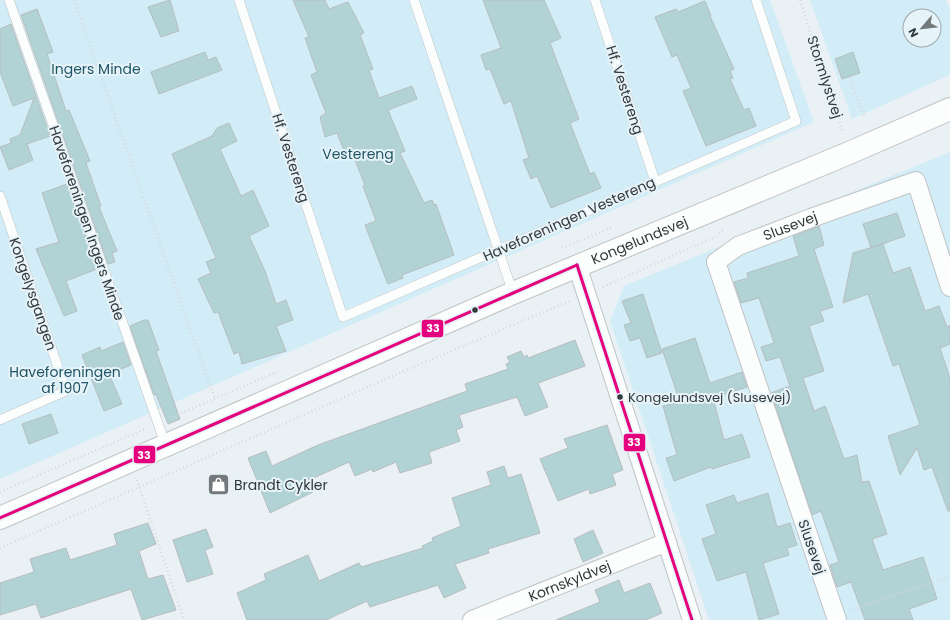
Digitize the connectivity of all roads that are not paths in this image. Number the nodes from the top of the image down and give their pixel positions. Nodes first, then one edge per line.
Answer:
1 (9, 0) edge
2 (239, 0) edge
3 (414, 0) edge
4 (595, 0) edge
5 (756, 0) edge
6 (950, 109) edge
7 (655, 181) junction
8 (0, 196) edge
9 (498, 251) junction
10 (577, 266) junction
11 (950, 287) edge
12 (513, 293) junction
13 (343, 317) joint
14 (0, 420) edge
15 (166, 446) junction
16 (0, 518) edge
17 (667, 542) junction
18 (836, 617) edge
19 (472, 620) edge
20 (692, 620) edge

1 - 15 lane, Haveforeningen Ingers Minde
2 - 13 lane, Hf. Vestereng
3 - 9 lane
4 - 7 lane, Hf. Vestereng
5 - 7 lane, Haveforeningen Vestereng
6 - 10 street, Kongelundsvej
7 - 9 lane, Haveforeningen Vestereng
8 - 14 lane, Kongelysgangen
9 - 12 lane
9 - 13 lane, Haveforeningen Vestereng
10 - 12 street, Kongelundsvej
10 - 17 street
11 - 18 street, Slusevej
12 - 15 street, Kongelundsvej
15 - 16 street, Kongelundsvej
17 - 19 street, Kornskyldvej
17 - 20 street

